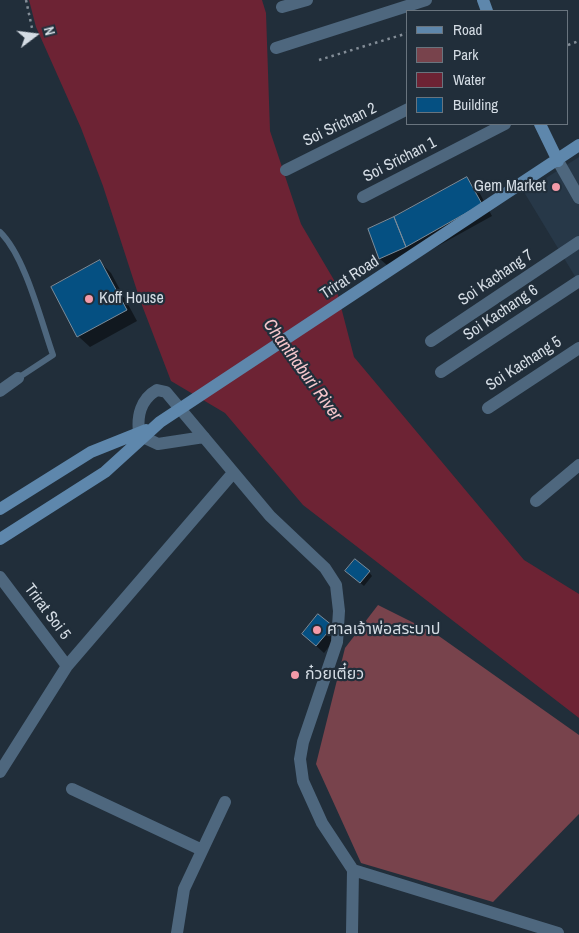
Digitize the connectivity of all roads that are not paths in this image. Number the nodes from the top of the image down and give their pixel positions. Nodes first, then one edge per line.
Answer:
1 (307, 0) edge
2 (426, 0) edge
3 (282, 7) dead end
4 (276, 48) dead end
5 (406, 110) edge
6 (503, 125) edge
7 (540, 125) edge
8 (579, 146) edge
9 (558, 161) junction
10 (286, 170) dead end
11 (363, 197) dead end
12 (579, 198) edge
13 (0, 232) edge
14 (579, 242) edge
15 (579, 280) edge
16 (431, 341) dead end
17 (579, 348) edge
18 (441, 372) dead end
19 (18, 378) joint
20 (0, 391) edge
21 (488, 408) dead end
22 (141, 434) junction
23 (204, 437) junction
24 (579, 465) edge
25 (233, 472) junction
26 (536, 501) dead end
27 (0, 509) edge
28 (0, 539) edge
29 (0, 577) edge
30 (67, 666) junction
31 (2, 766) edge
32 (72, 789) dead end
33 (225, 802) dead end
34 (202, 850) junction
35 (353, 870) junction
36 (177, 933) edge
37 (352, 933) edge
38 (558, 933) edge

1 - 3 street
2 - 4 street
5 - 10 street, Soi Srichan 2
6 - 11 street, Soi Srichan 1
7 - 9 main road
8 - 9 main road, Trirat Road
9 - 12 street
9 - 22 main road, Trirat Road
13 - 19 lane
14 - 16 street, Soi Kachang 7
15 - 18 street, Soi Kachang 6
17 - 21 street, Soi Kachang 5
19 - 20 street
22 - 23 street
22 - 23 street
22 - 27 main road, Trirat Road
22 - 28 main road, Trirat Road
23 - 25 street
24 - 26 street
25 - 30 street
25 - 35 street
29 - 30 street, Trirat Soi 5
30 - 31 street
32 - 34 street
33 - 34 street
34 - 36 street
35 - 37 street
35 - 38 street

